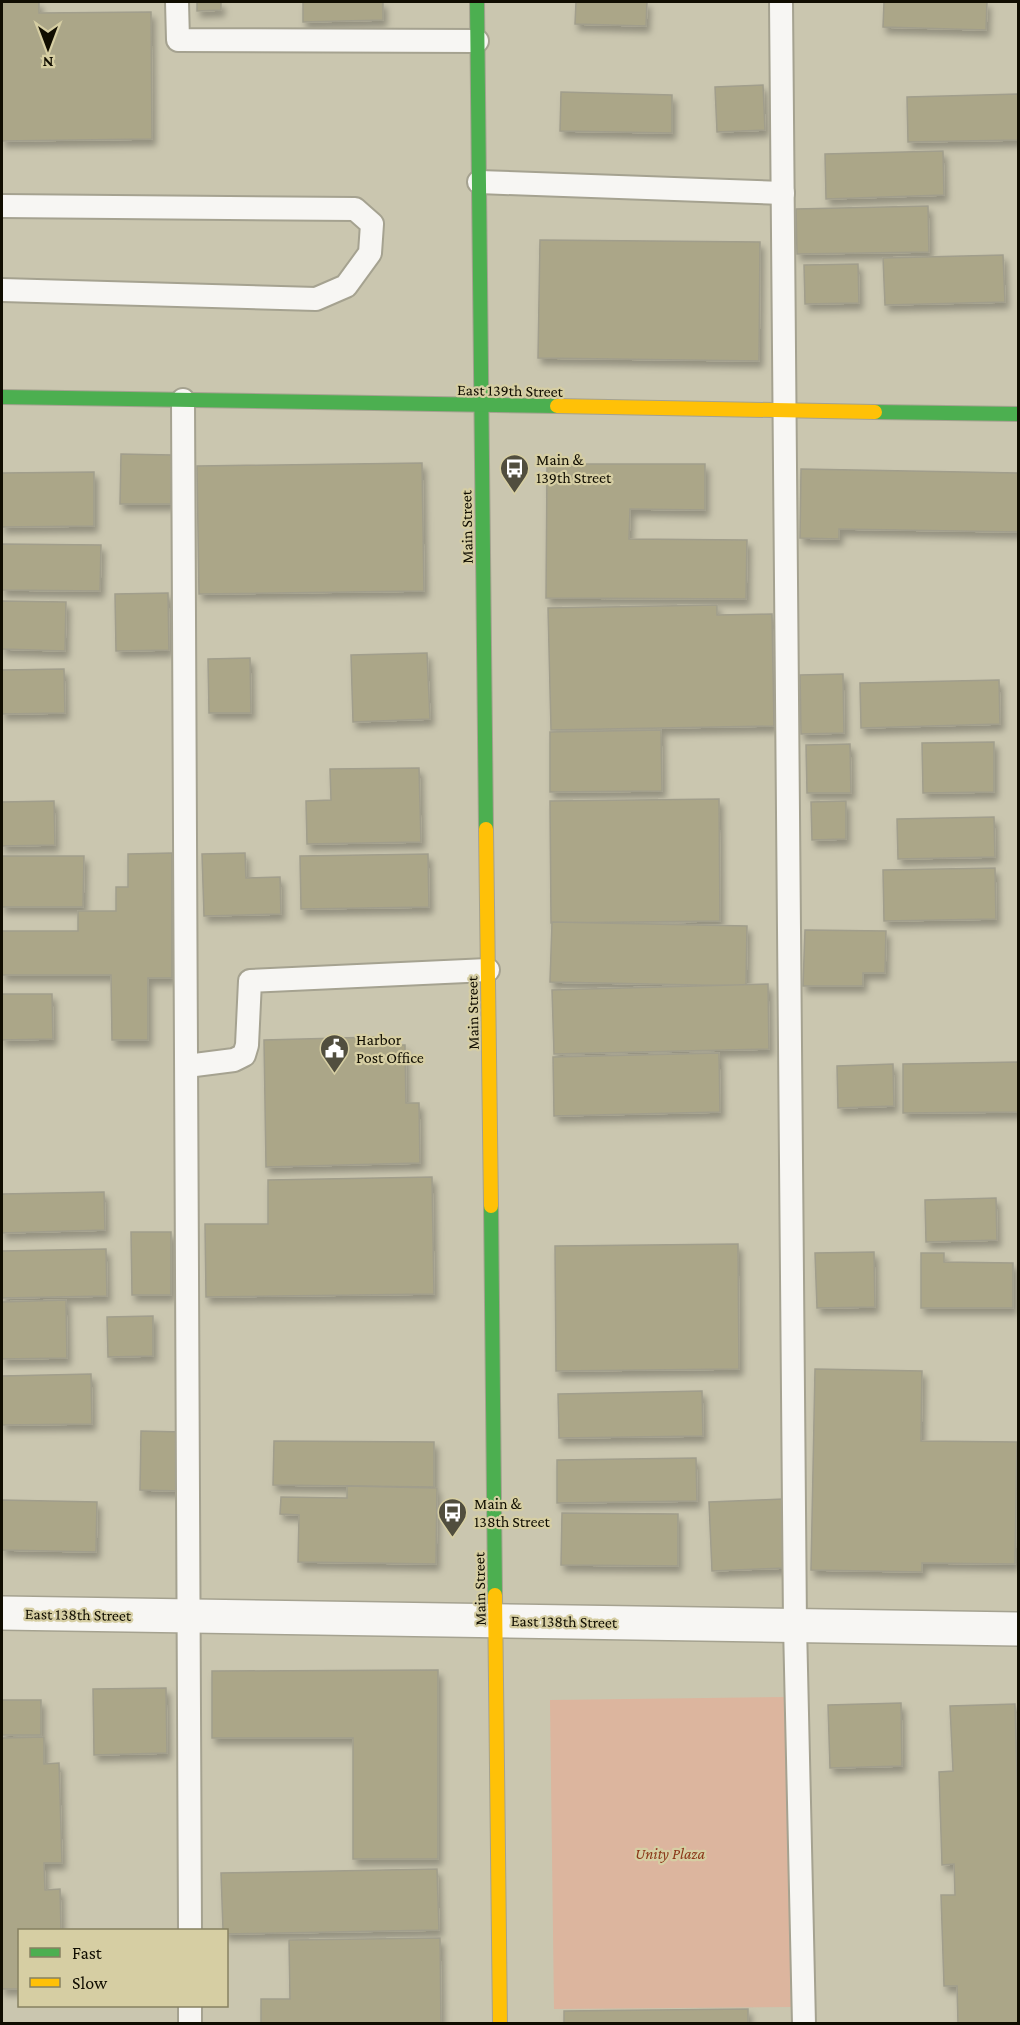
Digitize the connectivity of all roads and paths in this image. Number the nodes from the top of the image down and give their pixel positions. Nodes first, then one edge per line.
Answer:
1 (177, 2) edge
2 (477, 2) edge
3 (781, 2) edge
4 (477, 41) junction
5 (479, 182) junction
6 (783, 193) junction
7 (2, 206) edge
8 (2, 290) edge
9 (2, 397) edge
10 (183, 400) junction
11 (481, 406) junction
12 (784, 411) junction
13 (1018, 414) edge
14 (488, 970) junction
15 (187, 1066) junction
16 (2, 1613) edge
17 (190, 1615) junction
18 (495, 1619) junction
19 (795, 1625) junction
20 (1018, 1629) edge
21 (190, 1929) edge
22 (190, 2007) edge
23 (190, 2024) edge
24 (500, 2024) edge
25 (804, 2024) edge

1 - 4 lane
2 - 4 street, Main Street
3 - 6 lane
4 - 5 street, Main Street
5 - 6 lane
5 - 11 street, Main Street
6 - 12 lane
7 - 8 lane
9 - 10 street, East 139th Street
10 - 11 street, East 139th Street
10 - 15 lane
11 - 12 street, East 139th Street
11 - 14 street, Main Street
12 - 13 street, East 139th Street
12 - 19 lane
14 - 15 lane
14 - 18 street, Main Street
15 - 17 lane
16 - 17 street, East 138th Street
17 - 18 street, East 138th Street
17 - 21 lane
18 - 19 street, East 138th Street
18 - 24 street, Main Street
19 - 20 street, East 138th Street
19 - 25 lane
22 - 23 lane

